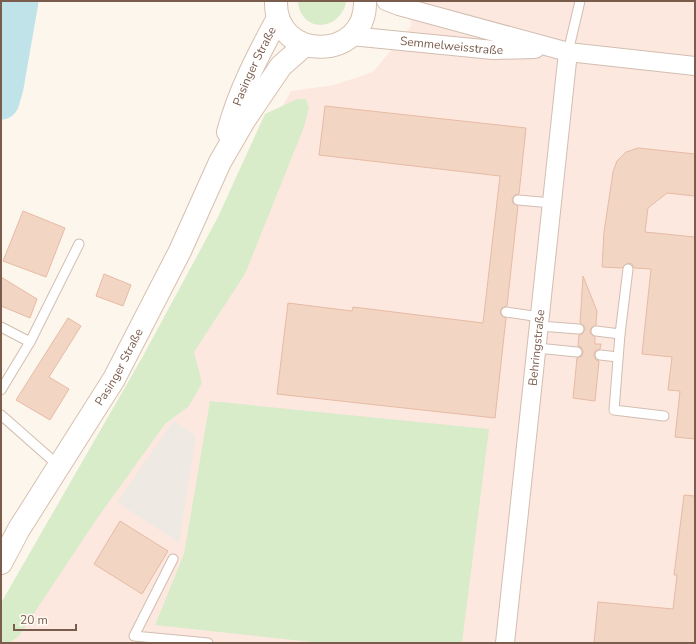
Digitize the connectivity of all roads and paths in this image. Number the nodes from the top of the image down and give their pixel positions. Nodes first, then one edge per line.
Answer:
1 (365, 1) edge
2 (386, 1) edge
3 (580, 1) edge
4 (277, 10) edge
5 (351, 36) junction
6 (305, 45) junction
7 (560, 50) junction
8 (695, 66) edge
9 (220, 162) junction
10 (518, 200) dead end
11 (552, 203) junction
12 (79, 244) dead end
13 (628, 269) dead end
14 (506, 312) dead end
15 (540, 321) junction
16 (1, 327) edge
17 (579, 329) dead end
18 (596, 332) dead end
19 (620, 334) junction
20 (30, 342) junction
21 (537, 348) junction
22 (577, 352) dead end
23 (600, 355) dead end
24 (618, 357) junction
25 (1, 390) edge
26 (1, 415) edge
27 (664, 416) dead end
28 (59, 466) junction
29 (173, 559) dead end
30 (1, 563) edge
31 (208, 643) edge
32 (505, 643) edge

1 - 5 main road
2 - 7 street, Semmelweisstraße
3 - 7 lane
4 - 6 main road
4 - 9 main road, Pasinger Straße
5 - 6 main road
5 - 7 street, Semmelweisstraße
6 - 9 main road, Pasinger Straße
7 - 8 street, Semmelweisstraße
7 - 11 street, Behringstraße
9 - 28 main road, Pasinger Straße
10 - 11 lane
11 - 15 street, Behringstraße
12 - 20 lane
13 - 19 lane
14 - 15 lane
15 - 17 lane
15 - 21 street, Behringstraße
16 - 20 lane
18 - 19 lane
19 - 24 lane
20 - 25 lane
21 - 22 lane
21 - 32 street, Behringstraße
23 - 24 lane
24 - 27 lane
26 - 28 lane
28 - 30 main road, Pasinger Straße
29 - 31 lane

